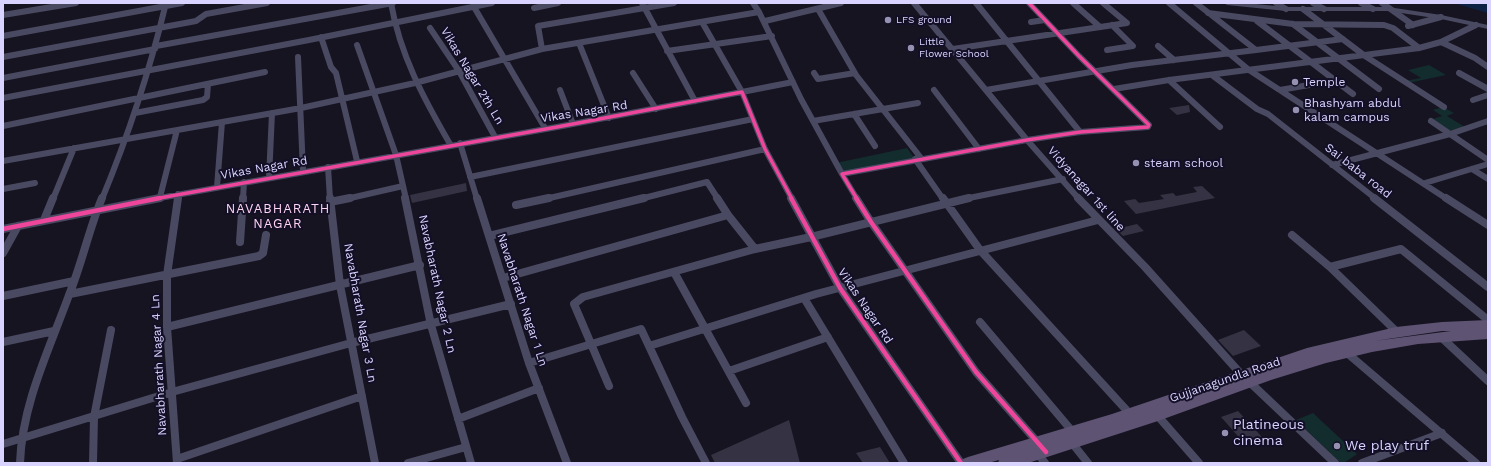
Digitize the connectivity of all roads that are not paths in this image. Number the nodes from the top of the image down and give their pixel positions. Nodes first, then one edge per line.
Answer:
1 (76, 3) edge
2 (182, 3) edge
3 (267, 3) edge
4 (392, 3) edge
5 (492, 3) edge
6 (558, 3) edge
7 (674, 3) edge
8 (753, 3) edge
9 (841, 3) edge
10 (914, 3) edge
11 (976, 3) edge
12 (1029, 3) edge
13 (1073, 3) edge
14 (1103, 3) edge
15 (1169, 3) edge
16 (1196, 3) edge
17 (1227, 3) edge
18 (1276, 3) edge
19 (1313, 3) edge
20 (1361, 3) edge
21 (1382, 3) edge
22 (1237, 4) edge
23 (643, 6) edge
24 (165, 7) junction
25 (474, 7) junction
26 (534, 8) dead end
27 (818, 9) junction
28 (1286, 9) junction
29 (1303, 9) junction
30 (1324, 9) junction
31 (1373, 9) junction
32 (1388, 9) junction
33 (760, 12) junction
34 (1208, 13) junction
35 (3, 15) edge
36 (1441, 17) junction
37 (1256, 19) junction
38 (1045, 20) junction
39 (765, 21) junction
40 (702, 22) junction
41 (1031, 22) dead end
42 (1293, 24) junction
43 (1323, 24) junction
44 (394, 25) junction
45 (1112, 25) junction
46 (1413, 25) junction
47 (1476, 25) junction
48 (1407, 26) dead end
49 (1100, 27) junction
50 (1488, 27) edge
51 (161, 28) junction
52 (430, 28) dead end
53 (656, 30) junction
54 (1058, 34) junction
55 (3, 36) edge
56 (772, 36) junction
57 (321, 37) junction
58 (1343, 39) junction
59 (1006, 41) junction
60 (1316, 42) junction
61 (1441, 42) junction
62 (580, 43) junction
63 (714, 43) junction
64 (357, 45) dead end
65 (1290, 45) junction
66 (1158, 46) dead end
67 (156, 47) junction
68 (1419, 48) junction
69 (542, 49) junction
70 (952, 49) junction
71 (1107, 50) dead end
72 (1256, 50) junction
73 (667, 51) junction
74 (1229, 54) junction
75 (1365, 56) junction
76 (3, 57) edge
77 (298, 57) dead end
78 (505, 58) junction
79 (1338, 59) junction
80 (1174, 60) junction
81 (1310, 63) junction
82 (1488, 67) edge
83 (149, 69) junction
84 (1249, 70) junction
85 (458, 71) junction
86 (265, 72) dead end
87 (1095, 72) junction
88 (633, 73) dead end
89 (814, 73) dead end
90 (855, 73) junction
91 (1459, 73) dead end
92 (1212, 75) junction
93 (3, 78) edge
94 (1169, 80) junction
95 (793, 82) junction
96 (1039, 82) junction
97 (415, 83) junction
98 (208, 84) junction
99 (1309, 84) dead end
100 (1114, 89) junction
101 (1488, 89) edge
102 (560, 90) dead end
103 (934, 90) dead end
104 (986, 90) junction
105 (1280, 90) junction
106 (1379, 90) dead end
107 (373, 92) junction
108 (742, 92) junction
109 (1353, 94) dead end
110 (1488, 95) edge
111 (140, 97) junction
112 (3, 98) edge
113 (342, 99) junction
114 (1473, 100) dead end
115 (695, 101) junction
116 (918, 103) dead end
117 (1444, 106) dead end
118 (301, 108) junction
119 (882, 109) junction
120 (656, 110) junction
121 (135, 113) junction
122 (272, 113) junction
123 (854, 114) junction
124 (609, 118) junction
125 (753, 119) junction
126 (813, 121) junction
127 (1431, 121) dead end
128 (1488, 121) edge
129 (222, 122) junction
130 (573, 124) junction
131 (3, 126) edge
132 (1220, 127) dead end
133 (545, 128) junction
134 (177, 130) junction
135 (1080, 132) junction
136 (1450, 134) junction
137 (495, 136) junction
138 (127, 138) junction
139 (1027, 140) junction
140 (460, 143) junction
141 (450, 144) junction
142 (875, 146) dead end
143 (74, 148) junction
144 (764, 149) junction
145 (979, 149) junction
146 (1378, 153) junction
147 (396, 155) junction
148 (918, 159) junction
149 (1488, 160) edge
150 (3, 161) edge
151 (357, 161) junction
152 (1488, 164) edge
153 (1332, 165) junction
154 (328, 167) junction
155 (1472, 170) junction
156 (303, 171) junction
157 (842, 174) junction
158 (470, 177) junction
159 (269, 178) junction
160 (1063, 179) junction
161 (1488, 179) edge
162 (244, 182) junction
163 (34, 183) dead end
164 (1424, 183) junction
165 (403, 186) junction
166 (217, 187) junction
167 (3, 189) edge
168 (178, 194) junction
169 (160, 197) junction
170 (330, 202) junction
171 (946, 202) junction
172 (516, 205) dead end
173 (98, 210) junction
174 (728, 215) junction
175 (44, 220) junction
176 (1098, 220) junction
177 (871, 222) junction
178 (1488, 225) edge
179 (18, 226) junction
180 (3, 229) edge
181 (266, 235) dead end
182 (1292, 235) dead end
183 (489, 236) junction
184 (811, 237) junction
185 (240, 242) dead end
186 (756, 249) junction
187 (980, 250) junction
188 (3, 253) edge
189 (420, 265) junction
190 (1330, 268) junction
191 (904, 270) junction
192 (674, 272) junction
193 (167, 275) junction
194 (503, 278) junction
195 (74, 281) junction
196 (340, 285) junction
197 (1488, 287) edge
198 (840, 288) junction
199 (70, 294) junction
200 (3, 296) edge
201 (804, 298) junction
202 (511, 304) junction
203 (1488, 320) edge
204 (980, 322) dead end
205 (431, 325) junction
206 (1488, 325) edge
207 (167, 327) junction
208 (705, 327) junction
209 (111, 330) dead end
210 (54, 331) junction
211 (1398, 333) junction
212 (1488, 334) edge
213 (828, 337) junction
214 (1441, 337) junction
215 (3, 342) edge
216 (352, 343) junction
217 (589, 343) junction
218 (649, 346) junction
219 (1347, 352) junction
220 (529, 363) junction
221 (729, 371) junction
222 (1245, 378) junction
223 (1488, 381) edge
224 (609, 386) dead end
225 (539, 388) junction
226 (172, 392) junction
227 (362, 396) junction
228 (746, 403) dead end
229 (1130, 414) junction
230 (1157, 415) junction
231 (94, 417) junction
232 (458, 419) junction
233 (1442, 433) junction
234 (1072, 437) junction
235 (21, 440) junction
236 (3, 444) edge
237 (466, 447) junction
238 (1042, 453) edge
239 (177, 461) edge
240 (20, 463) edge
241 (93, 463) edge
242 (375, 463) edge
243 (408, 463) edge
244 (471, 463) edge
245 (567, 463) edge
246 (706, 463) edge
247 (904, 463) edge
248 (961, 463) edge
249 (968, 463) edge
250 (1005, 463) edge
251 (1088, 463) edge
252 (1199, 463) edge
253 (1335, 463) edge
254 (1362, 463) edge
255 (1476, 463) edge

1 - 35 street
2 - 24 street
3 - 51 street
4 - 44 street
4 - 67 street
5 - 25 street
6 - 26 street
7 - 23 street
8 - 33 street
9 - 27 street
10 - 70 street, Vidyanagar 1st line
11 - 59 street
12 - 38 street
13 - 49 street
14 - 45 street
15 - 74 street
16 - 34 street
17 - 22 street
18 - 28 street
19 - 30 street
20 - 31 street
21 - 32 street
22 - 28 street
23 - 53 street
23 - 69 street
24 - 51 street
24 - 55 street
25 - 44 street
25 - 78 street
27 - 39 street
27 - 90 street
28 - 29 street
29 - 30 street
29 - 43 street
30 - 31 street
31 - 32 street
32 - 36 street
32 - 46 street
33 - 39 street
33 - 40 street
34 - 37 street
34 - 72 street
36 - 46 street
36 - 47 street
37 - 42 street
37 - 65 street
38 - 41 street
38 - 54 street
39 - 56 street
40 - 53 street
40 - 63 street
42 - 43 street
42 - 60 street
43 - 58 street
43 - 68 street
44 - 57 street
44 - 97 street
45 - 49 street
45 - 71 street
46 - 48 street
47 - 50 street
47 - 61 street
49 - 54 street
51 - 67 street
51 - 76 street
52 - 85 street, Vikas Nagar 2th Ln
53 - 62 street
53 - 73 street
54 - 59 street
54 - 87 street
56 - 63 street
56 - 95 street
57 - 83 street
57 - 113 street
58 - 60 street
58 - 75 street
59 - 70 street
59 - 96 street
60 - 65 street
60 - 79 street
61 - 68 street
61 - 82 street
62 - 69 street
62 - 124 street
63 - 73 street
63 - 108 street
64 - 107 street, Navabharath Nagar 2 Ln
65 - 72 street
65 - 81 street
66 - 80 street
67 - 83 street
67 - 93 street
68 - 75 street
69 - 78 street
70 - 104 street, Vidyanagar 1st line
72 - 74 street
73 - 115 street
74 - 80 street
74 - 84 street
75 - 79 street
75 - 117 street
77 - 118 street
78 - 85 street
78 - 133 street
79 - 81 street
79 - 106 street
80 - 87 street
81 - 84 street
81 - 109 street
83 - 111 street
83 - 112 street
84 - 92 street
84 - 105 street
85 - 97 street
85 - 137 street, Vikas Nagar 2th Ln
86 - 98 street
87 - 96 street
87 - 100 street
88 - 120 street
89 - 90 street
90 - 119 street
91 - 101 street
92 - 94 street
92 - 153 street, Sai baba road
94 - 100 street
94 - 132 street
95 - 108 street
95 - 126 street
96 - 104 street
96 - 135 street
97 - 107 street
97 - 141 street
98 - 111 street
98 - 121 street
99 - 105 street
100 - 135 street
102 - 130 street
103 - 145 street
104 - 139 street, Vidyanagar 1st line
105 - 146 street
107 - 113 street
107 - 147 street, Navabharath Nagar 2 Ln
108 - 115 street, Vikas Nagar Rd
108 - 125 street, Vikas Nagar Rd
110 - 114 street
111 - 121 street
111 - 131 street
113 - 118 street
113 - 151 street
115 - 120 street, Vikas Nagar Rd
116 - 119 street
118 - 122 street
118 - 156 street
119 - 123 street
119 - 148 street
120 - 124 street, Vikas Nagar Rd
121 - 138 street
122 - 129 street
122 - 159 street
123 - 126 street
123 - 142 street
124 - 130 street, Vikas Nagar Rd
125 - 144 street, Vikas Nagar Rd
125 - 158 street
126 - 157 street
127 - 136 street
128 - 136 street
129 - 134 street
129 - 166 street
130 - 133 street, Vikas Nagar Rd
133 - 137 street, Vikas Nagar Rd
134 - 138 street
134 - 169 street
135 - 139 street
136 - 146 street
136 - 149 street
137 - 140 street, Vikas Nagar Rd
138 - 143 street
138 - 173 street
139 - 145 street
139 - 160 street, Vidyanagar 1st line
140 - 141 street, Vikas Nagar Rd
140 - 158 street, Navabharath Nagar 1 Ln
141 - 147 street, Vikas Nagar Rd
143 - 150 street
143 - 175 street
144 - 172 street
144 - 184 street, Vikas Nagar Rd
145 - 148 street
146 - 153 street
146 - 164 street
147 - 151 street, Vikas Nagar Rd
147 - 165 street, Navabharath Nagar 2 Ln
148 - 157 street
148 - 171 street
151 - 154 street, Vikas Nagar Rd
152 - 155 street
153 - 197 street, Sai baba road
154 - 156 street, Vikas Nagar Rd
154 - 170 street, Navabharath Nagar 3 Ln
155 - 161 street
155 - 164 street
156 - 159 street, Vikas Nagar Rd
157 - 177 street
158 - 183 street, Navabharath Nagar 1 Ln
159 - 162 street, Vikas Nagar Rd
160 - 171 street
160 - 176 street, Vidyanagar 1st line
162 - 166 street, Vikas Nagar Rd
162 - 185 street
163 - 167 street
164 - 178 street
165 - 170 street
165 - 189 street, Navabharath Nagar 2 Ln
166 - 168 street, Vikas Nagar Rd
168 - 169 street, Vikas Nagar Rd
168 - 193 street, Navabharath Nagar 4 Ln
169 - 173 street, Vikas Nagar Rd
170 - 196 street, Navabharath Nagar 3 Ln
171 - 177 street
171 - 187 street
173 - 175 street, Vikas Nagar Rd
173 - 195 street
174 - 183 street
174 - 186 street
174 - 194 street
175 - 179 street, Vikas Nagar Rd
176 - 187 street
176 - 222 street, Vidyanagar 1st line
177 - 184 street
177 - 191 street
179 - 180 street, Vikas Nagar Rd
179 - 188 street
181 - 193 street
182 - 190 street
183 - 194 street, Navabharath Nagar 1 Ln
184 - 186 street
184 - 198 street, Vikas Nagar Rd
186 - 192 street
187 - 191 street
187 - 229 street
189 - 196 street
189 - 205 street, Navabharath Nagar 2 Ln
190 - 203 street
190 - 211 street
191 - 198 street
191 - 238 street
192 - 208 street
192 - 217 street
193 - 199 street
193 - 207 street, Navabharath Nagar 4 Ln
194 - 202 street, Navabharath Nagar 1 Ln
195 - 199 street
195 - 200 street
196 - 207 street
196 - 216 street, Navabharath Nagar 3 Ln
198 - 201 street
198 - 248 street, Vikas Nagar Rd
199 - 210 street
201 - 208 street
201 - 213 street
202 - 205 street
202 - 220 street, Navabharath Nagar 1 Ln
204 - 234 street
205 - 216 street
205 - 232 street, Navabharath Nagar 2 Ln
206 - 211 main road, Gujjanagundla Road
207 - 226 street, Navabharath Nagar 4 Ln
208 - 218 street
208 - 221 street
209 - 231 street
210 - 215 street
210 - 235 street
211 - 222 main road, Gujjanagundla Road
212 - 214 main road, Gujjanagundla Road
213 - 221 street
213 - 247 street
214 - 219 main road, Gujjanagundla Road
214 - 223 street
216 - 226 street
216 - 227 street, Navabharath Nagar 3 Ln
217 - 218 street
217 - 220 street
217 - 224 street
218 - 246 street
219 - 222 main road, Gujjanagundla Road
219 - 233 street
220 - 225 street, Navabharath Nagar 1 Ln
221 - 228 street
222 - 229 main road, Gujjanagundla Road
222 - 230 main road, Gujjanagundla Road
222 - 253 street, Vidyanagar 1st line
225 - 232 street
225 - 245 street, Navabharath Nagar 1 Ln
226 - 231 street
226 - 239 street, Navabharath Nagar 4 Ln
227 - 239 street
227 - 242 street, Navabharath Nagar 3 Ln
229 - 234 main road, Gujjanagundla Road
230 - 234 main road, Gujjanagundla Road
230 - 252 street
231 - 235 street
231 - 241 street
232 - 237 street, Navabharath Nagar 2 Ln
233 - 254 street
233 - 255 street
234 - 238 main road, Gujjanagundla Road
234 - 251 street
235 - 236 street
235 - 240 street
237 - 243 street
237 - 244 street, Navabharath Nagar 2 Ln
238 - 249 main road, Gujjanagundla Road
238 - 250 main road, Gujjanagundla Road

